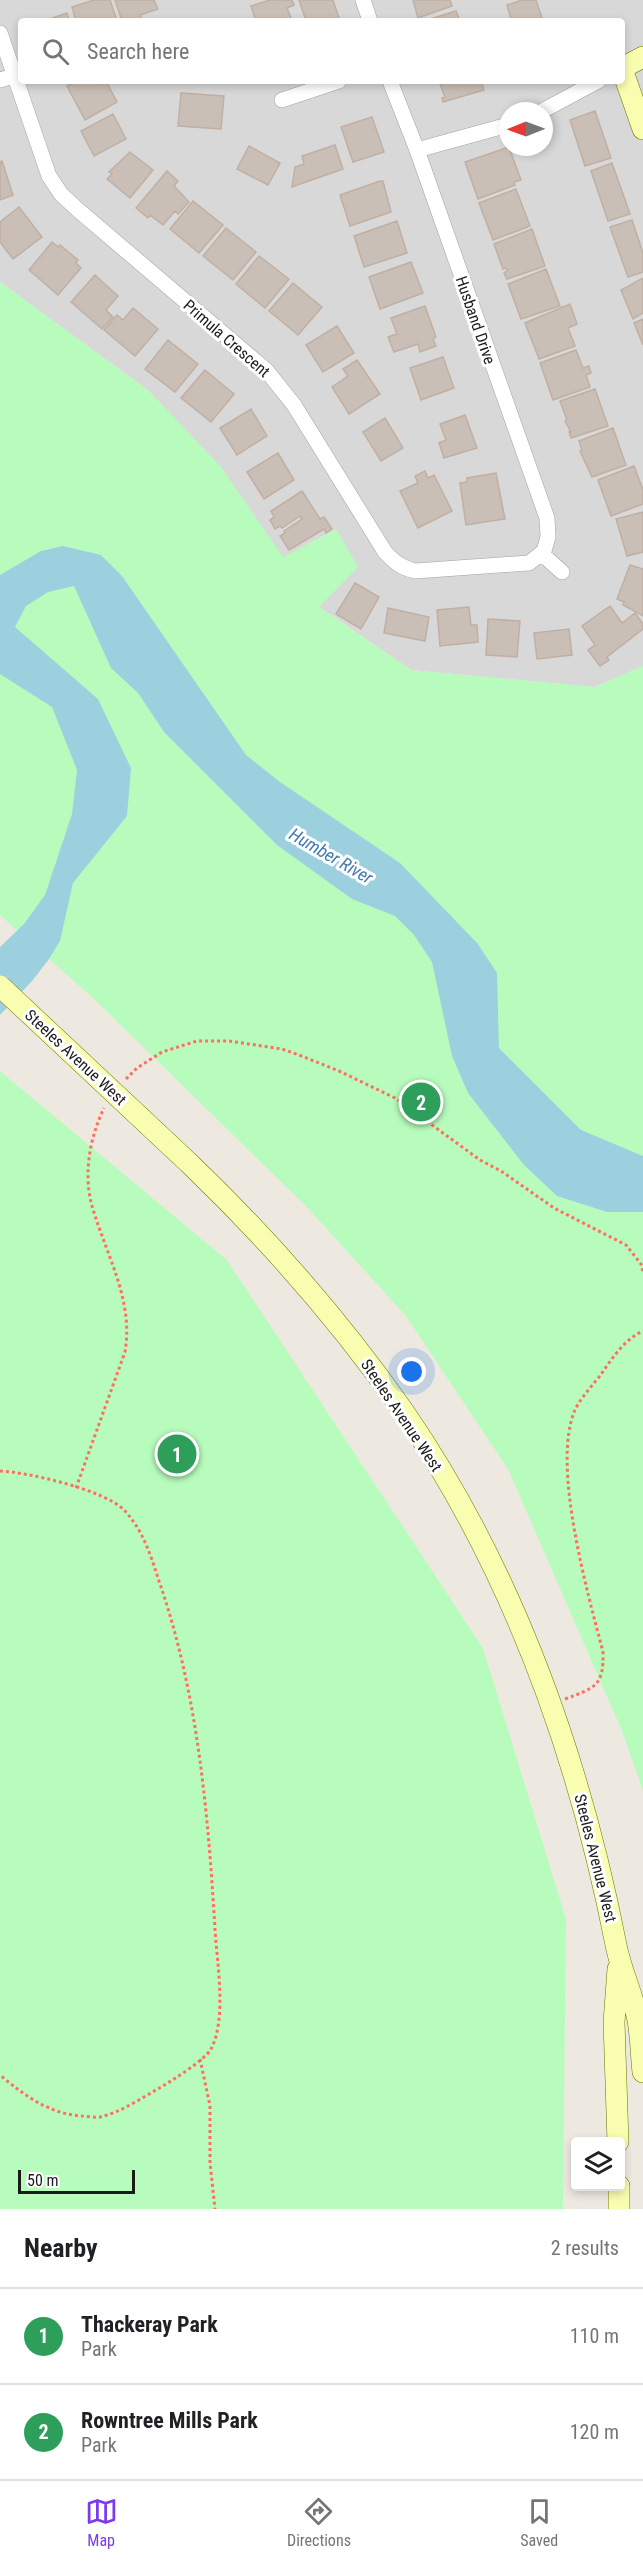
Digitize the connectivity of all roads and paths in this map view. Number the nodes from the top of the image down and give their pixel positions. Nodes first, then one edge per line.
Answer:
1 (363, 0) edge
2 (369, 18) edge
3 (0, 33) edge
4 (643, 57) edge
5 (625, 67) edge
6 (16, 75) junction
7 (625, 78) edge
8 (0, 80) edge
9 (18, 81) edge
10 (19, 84) edge
11 (330, 84) edge
12 (391, 84) edge
13 (592, 84) edge
14 (282, 100) dead end
15 (553, 105) edge
16 (499, 127) edge
17 (643, 129) edge
18 (417, 150) junction
19 (540, 556) junction
20 (562, 572) dead end
21 (0, 986) edge
22 (123, 1081) dead end
23 (106, 1103) dead end
24 (643, 1272) edge
25 (643, 1331) edge
26 (0, 1471) edge
27 (76, 1488) junction
28 (551, 1704) junction
29 (619, 1959) junction
30 (200, 2059) junction
31 (643, 2072) edge
32 (0, 2075) edge
33 (618, 2137) edge
34 (619, 2191) edge
35 (215, 2209) edge
36 (620, 2209) edge

1 - 2 street
3 - 6 street, Primula Crescent
4 - 5 main road
6 - 8 street
6 - 9 street, Primula Crescent
7 - 17 main road
10 - 19 street, Primula Crescent
11 - 14 street
12 - 18 street, Husband Drive
13 - 15 street
16 - 18 street
18 - 19 street, Husband Drive
19 - 20 street
21 - 28 main road, Steeles Avenue West, bridge
22 - 24 path
23 - 27 path
25 - 28 path
26 - 27 path
27 - 30 path
28 - 29 main road, Steeles Avenue West
29 - 31 main road, Steeles Avenue West
29 - 33 main road, Steeles Avenue West
30 - 32 path
30 - 35 path
34 - 36 main road

